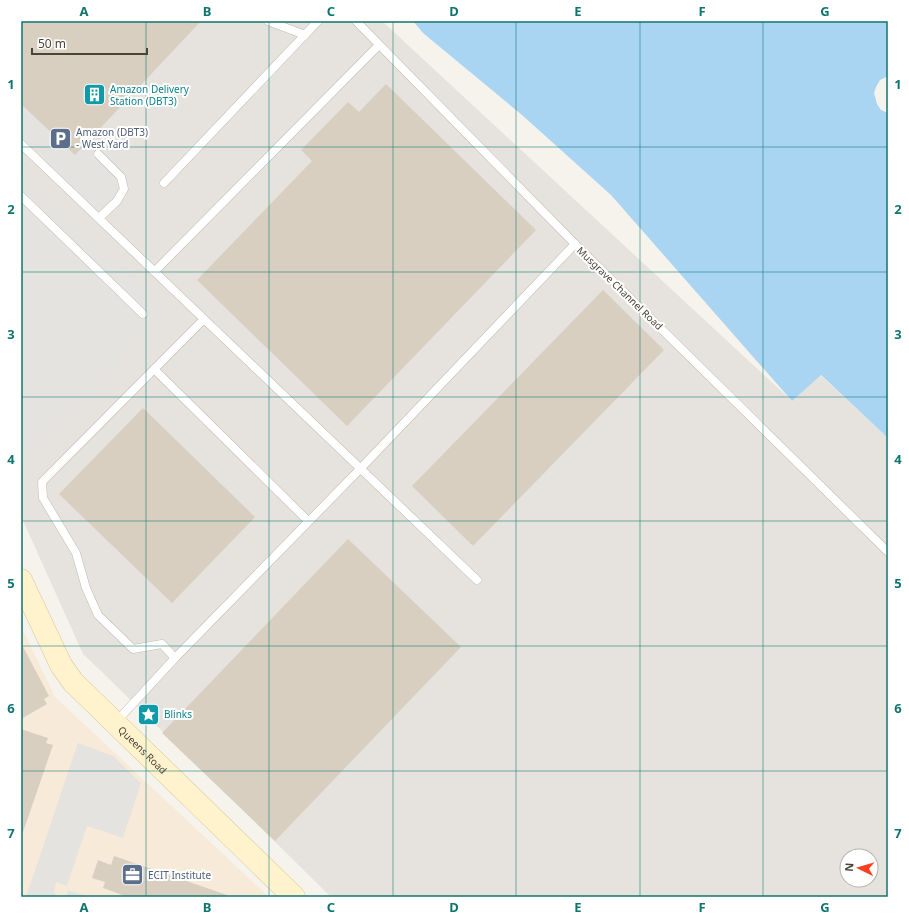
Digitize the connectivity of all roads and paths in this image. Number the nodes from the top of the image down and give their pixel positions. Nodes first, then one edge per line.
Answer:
1 (268, 21) edge
2 (318, 21) edge
3 (356, 21) edge
4 (305, 35) junction
5 (379, 45) junction
6 (21, 144) edge
7 (98, 154) dead end
8 (164, 183) dead end
9 (21, 196) edge
10 (99, 218) junction
11 (575, 244) junction
12 (155, 271) junction
13 (143, 314) dead end
14 (204, 319) junction
15 (154, 370) junction
16 (361, 468) junction
17 (308, 522) junction
18 (888, 552) edge
19 (21, 580) edge
20 (477, 580) dead end
21 (175, 658) junction
22 (116, 722) junction
23 (294, 897) edge

1 - 4 lane
2 - 4 lane
3 - 5 lane, Musgrave Channel Road
4 - 8 lane
5 - 11 lane, Musgrave Channel Road
5 - 12 lane
6 - 10 lane
7 - 10 lane
9 - 13 lane
10 - 12 lane
11 - 16 lane
11 - 18 lane, Musgrave Channel Road
12 - 14 lane
14 - 15 lane
14 - 16 lane
15 - 17 lane
15 - 21 lane
16 - 17 lane
16 - 20 lane
17 - 21 lane
19 - 22 street, Queens Road
21 - 22 lane
22 - 23 street, Queens Road

